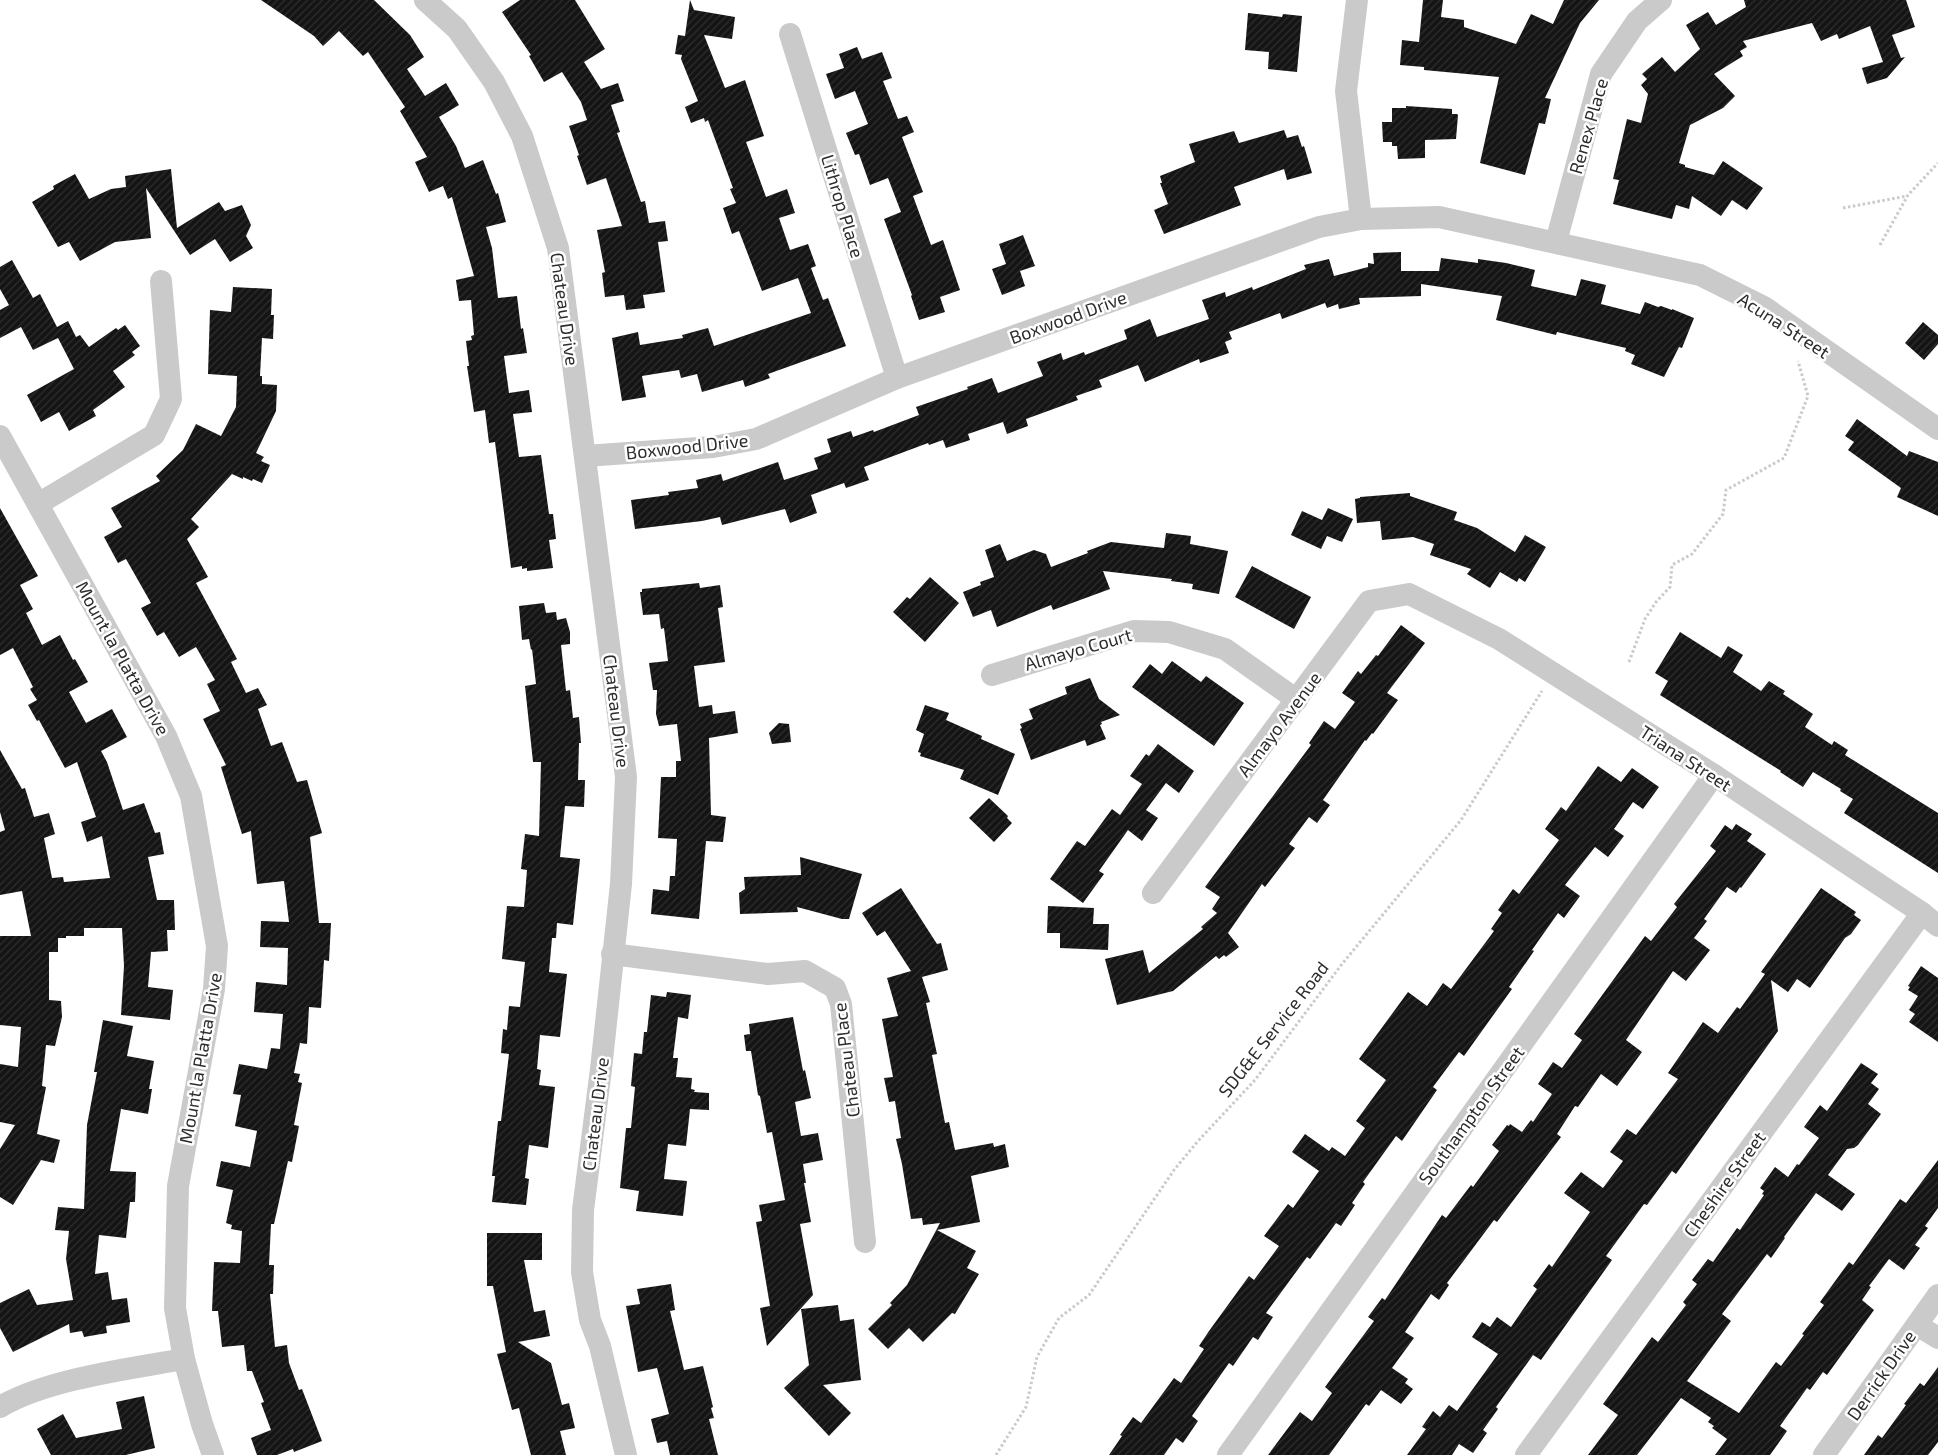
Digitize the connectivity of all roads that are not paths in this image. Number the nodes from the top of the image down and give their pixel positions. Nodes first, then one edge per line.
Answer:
1 (425, 0) edge
2 (1357, 0) edge
3 (1661, 0) edge
4 (790, 34) dead end
5 (1361, 219) junction
6 (1556, 242) junction
7 (161, 281) dead end
8 (897, 378) junction
9 (1938, 429) edge
10 (0, 436) edge
11 (585, 456) junction
12 (38, 504) junction
13 (1426, 602) joint
14 (992, 675) dead end
15 (1297, 700) junction
16 (1714, 775) junction
17 (1152, 893) dead end
18 (1930, 919) edge
19 (612, 954) junction
20 (865, 1242) dead end
21 (1938, 1295) edge
22 (1917, 1325) junction
23 (1938, 1338) edge
24 (184, 1359) junction
25 (0, 1407) edge
26 (213, 1455) edge
27 (626, 1455) edge
28 (1228, 1455) edge
29 (1526, 1455) edge
30 (1824, 1455) edge

1 - 11 street, Chateau Drive
2 - 5 street
3 - 6 street, Renex Place
4 - 8 street, Lithrop Place
5 - 6 street, Boxwood Drive
5 - 8 street, Boxwood Drive
6 - 9 street, Acuna Street
7 - 12 street
8 - 11 street, Boxwood Drive
10 - 12 street, Mount la Platta Drive
11 - 19 street, Chateau Drive
12 - 24 street, Mount la Platta Drive
13 - 15 street, Almayo Avenue
13 - 16 street, Triana Street
14 - 15 street, Almayo Court
15 - 17 street, Almayo Avenue
16 - 18 street, Triana Street
16 - 28 street, Southampton Street
18 - 29 street, Cheshire Street
19 - 20 street, Chateau Place
19 - 27 street, Chateau Drive
21 - 22 street, Derrick Drive
22 - 23 street
22 - 30 street, Derrick Drive
24 - 25 street
24 - 26 street, Mount la Platta Drive

